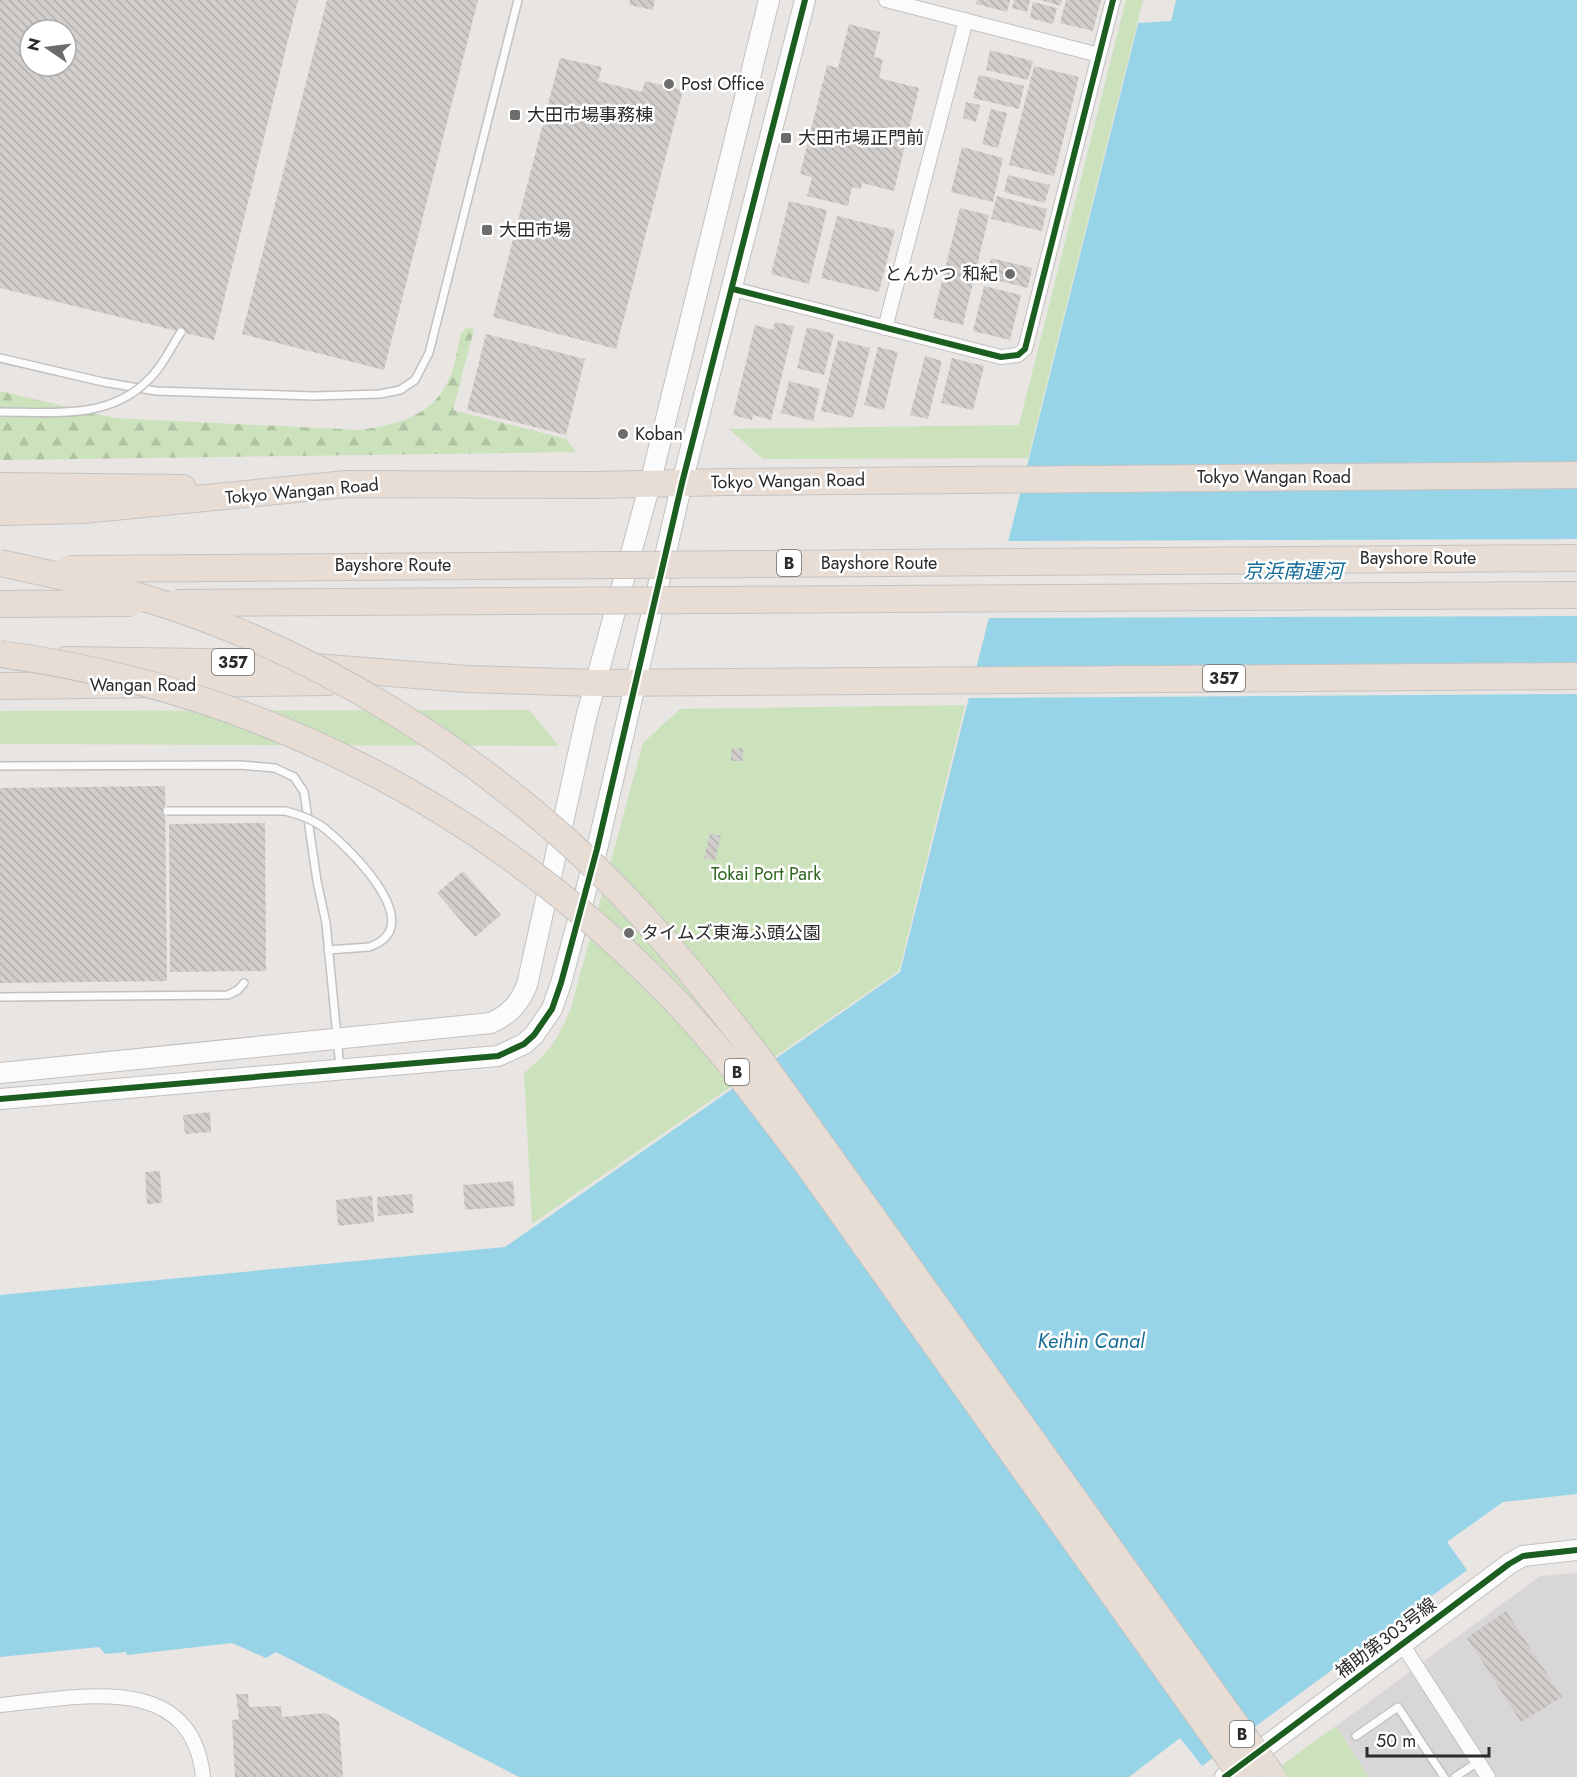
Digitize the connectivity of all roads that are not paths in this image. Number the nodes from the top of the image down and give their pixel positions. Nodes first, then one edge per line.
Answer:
1 (518, 0) edge
2 (769, 0) edge
3 (805, 0) edge
4 (890, 0) edge
5 (1113, 0) edge
6 (966, 20) junction
7 (1099, 55) junction
8 (733, 289) junction
9 (885, 328) junction
10 (181, 332) dead end
11 (0, 358) edge
12 (0, 412) edge
13 (1577, 475) edge
14 (681, 483) junction
15 (650, 484) junction
16 (0, 486) edge
17 (267, 493) junction
18 (0, 512) edge
19 (1577, 558) edge
20 (0, 563) edge
21 (0, 569) edge
22 (1577, 595) edge
23 (0, 604) edge
24 (0, 654) edge
25 (0, 660) edge
26 (1577, 676) edge
27 (466, 679) junction
28 (635, 682) junction
29 (595, 683) junction
30 (0, 686) edge
31 (0, 766) edge
32 (167, 812) dead end
33 (328, 950) junction
34 (244, 983) dead end
35 (0, 998) edge
36 (338, 1041) junction
37 (340, 1071) junction
38 (0, 1073) edge
39 (0, 1099) edge
40 (1577, 1550) edge
41 (1402, 1644) junction
42 (0, 1706) edge
43 (1356, 1736) dead end
44 (1478, 1761) junction
45 (203, 1777) edge
46 (1225, 1777) edge
47 (1243, 1777) edge
48 (1273, 1777) edge
49 (1444, 1777) edge
50 (1455, 1777) edge
51 (1488, 1777) edge

1 - 11 lane
2 - 15 street
3 - 8 street
4 - 6 street
5 - 7 street
6 - 7 street
6 - 9 street
7 - 9 street
8 - 9 street
8 - 14 street
10 - 12 lane, bridge
13 - 14 highway, Tokyo Wangan Road
14 - 15 highway, Tokyo Wangan Road
14 - 28 street
15 - 17 highway, Tokyo Wangan Road
15 - 29 street
16 - 17 highway
17 - 18 highway, Tokyo Wangan Road
19 - 21 highway, Bayshore Route / B, bridge
20 - 48 highway, B, bridge
22 - 23 highway, Bayshore Route / B, bridge
24 - 47 highway, B, bridge
25 - 27 highway, 357
26 - 28 highway, 357
27 - 29 highway, 357
27 - 30 highway, Wangan Road / 357
28 - 29 highway, 357
28 - 37 street
29 - 36 street
31 - 33 lane
32 - 33 lane, bridge
33 - 36 lane
34 - 35 lane
36 - 37 lane
36 - 38 street
37 - 39 street
40 - 41 street, 補助第303号線
41 - 44 street
41 - 46 street, 補助第303号線
42 - 45 street
43 - 49 lane
44 - 50 lane
44 - 51 street

